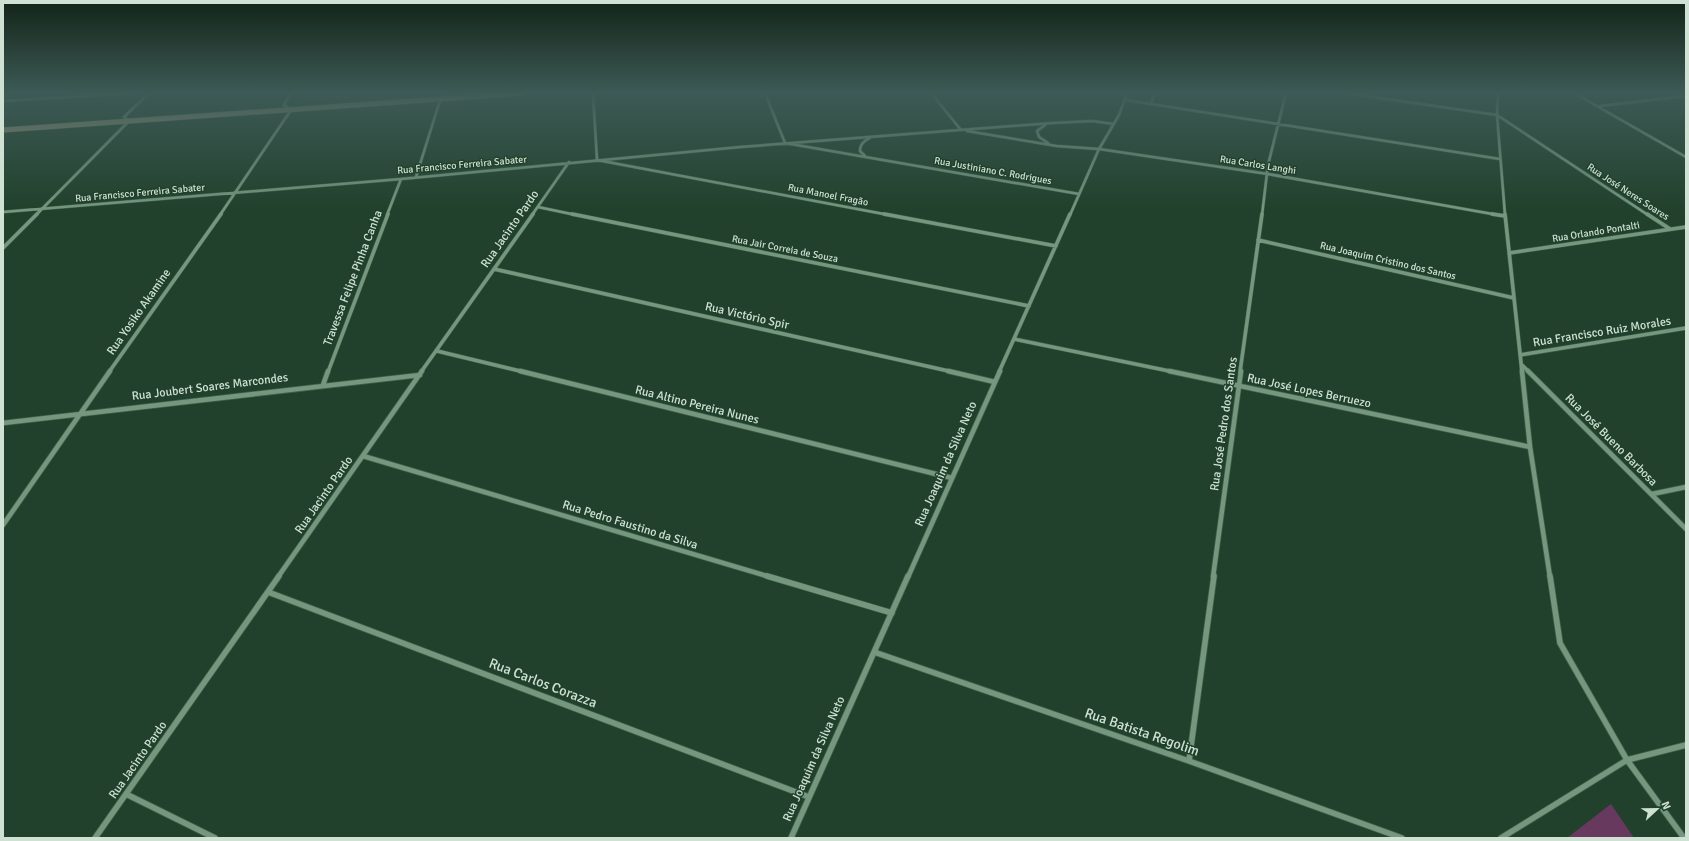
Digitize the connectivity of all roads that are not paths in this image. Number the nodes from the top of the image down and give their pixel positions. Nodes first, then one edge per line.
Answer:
1 (120, 132) edge
2 (276, 132) edge
3 (430, 132) edge
4 (595, 132) edge
5 (781, 132) edge
6 (932, 132) edge
7 (974, 132) edge
8 (1038, 132) edge
9 (1109, 132) edge
10 (1276, 132) edge
11 (1333, 132) edge
12 (1498, 132) edge
13 (1523, 132) edge
14 (1644, 132) edge
15 (872, 137) junction
16 (785, 143) junction
17 (1057, 146) junction
18 (1099, 149) junction
19 (865, 156) junction
20 (1686, 156) edge
21 (597, 160) junction
22 (1500, 160) junction
23 (569, 162) junction
24 (1268, 174) junction
25 (416, 177) junction
26 (401, 179) junction
27 (236, 193) junction
28 (1079, 194) junction
29 (538, 207) junction
30 (43, 209) junction
31 (3, 212) edge
32 (1505, 216) junction
33 (1686, 227) edge
34 (1670, 229) junction
35 (1258, 240) junction
36 (1056, 246) junction
37 (3, 248) edge
38 (1509, 254) junction
39 (494, 269) junction
40 (1514, 298) junction
41 (1029, 306) junction
42 (1686, 328) edge
43 (1014, 339) junction
44 (438, 351) junction
45 (1520, 355) junction
46 (1521, 364) junction
47 (420, 375) junction
48 (995, 382) junction
49 (323, 384) junction
50 (1239, 386) junction
51 (80, 413) junction
52 (3, 423) edge
53 (1530, 447) junction
54 (363, 456) junction
55 (952, 478) junction
56 (1686, 487) edge
57 (1652, 494) junction
58 (3, 525) edge
59 (1686, 529) edge
60 (268, 592) junction
61 (892, 613) junction
62 (874, 652) junction
63 (1686, 745) edge
64 (1628, 760) junction
65 (1189, 761) junction
66 (126, 794) junction
67 (809, 797) junction
68 (96, 838) edge
69 (215, 838) edge
70 (791, 838) edge
71 (1402, 838) edge
72 (1501, 838) edge
73 (1684, 838) edge

1 - 30 street
2 - 27 street, Rua Yosiko Akamine
3 - 25 street
4 - 21 street
5 - 16 street
6 - 15 street, Rua Francisco Ferreira Sabater
7 - 17 street, Rua Carlos Langhi
8 - 17 street
9 - 18 street, Rua Joaquim da Silva Neto
10 - 24 street, Rua José Pedro dos Santos
11 - 22 street
12 - 22 street
13 - 34 street, Rua José Neres Soares
14 - 20 street
15 - 16 street, Rua Francisco Ferreira Sabater
15 - 19 street
16 - 19 street, Rua Justiniano C. Rodrigues
16 - 21 street, Rua Francisco Ferreira Sabater
17 - 18 street, Rua Carlos Langhi
18 - 24 street, Rua Carlos Langhi
18 - 28 street, Rua Joaquim da Silva Neto
19 - 28 street, Rua Justiniano C. Rodrigues
21 - 23 street, Rua Francisco Ferreira Sabater
21 - 36 street, Rua Manoel Fragão
22 - 32 street
23 - 25 street, Rua Francisco Ferreira Sabater
23 - 29 street, Rua Jacinto Pardo
24 - 32 street, Rua Carlos Langhi
24 - 35 street, Rua José Pedro dos Santos
25 - 26 street, Rua Francisco Ferreira Sabater
26 - 27 street, Rua Francisco Ferreira Sabater
26 - 49 street, Travessa Felipe Pinha Canha
27 - 30 street, Rua Francisco Ferreira Sabater
27 - 51 street, Rua Yosiko Akamine
28 - 36 street, Rua Joaquim da Silva Neto
29 - 39 street, Rua Jacinto Pardo
29 - 41 street, Rua Jair Correia de Souza
30 - 31 street, Rua Francisco Ferreira Sabater
30 - 37 street
32 - 38 street
33 - 34 street, Rua Orlando Pontalti
34 - 38 street, Rua Orlando Pontalti
35 - 40 street, Rua Joaquim Cristino dos Santos
35 - 50 street, Rua José Pedro dos Santos
36 - 41 street, Rua Joaquim da Silva Neto
38 - 40 street
39 - 44 street, Rua Jacinto Pardo
39 - 48 street, Rua Victório Spir
40 - 45 street
41 - 43 street, Rua Joaquim da Silva Neto
42 - 45 street, Rua Francisco Ruiz Morales
43 - 48 street, Rua Joaquim da Silva Neto
43 - 50 street, Rua José Lopes Berruezo
44 - 47 street, Rua Jacinto Pardo
44 - 55 street, Rua Altino Pereira Nunes
45 - 46 street
46 - 53 street
46 - 57 street, Rua José Bueno Barbosa
47 - 49 street, Rua Joubert Soares Marcondes
47 - 54 street, Rua Jacinto Pardo
48 - 55 street, Rua Joaquim da Silva Neto
49 - 51 street, Rua Joubert Soares Marcondes
50 - 53 street, Rua José Lopes Berruezo
50 - 65 street, Rua José Pedro dos Santos
51 - 52 street, Rua Joubert Soares Marcondes
51 - 58 street, Rua Yosiko Akamine
53 - 64 street
54 - 60 street, Rua Jacinto Pardo
54 - 61 street, Rua Pedro Faustino da Silva
55 - 61 street, Rua Joaquim da Silva Neto
56 - 57 street
57 - 59 street, Rua José Bueno Barbosa
60 - 66 street, Rua Jacinto Pardo
60 - 67 street, Rua Carlos Corazza
61 - 62 street, Rua Joaquim da Silva Neto
62 - 65 street, Rua Batista Regolim
62 - 67 street, Rua Joaquim da Silva Neto
63 - 64 street
64 - 72 street
64 - 73 street
65 - 71 street, Rua Batista Regolim
66 - 68 street, Rua Jacinto Pardo
66 - 69 street
67 - 70 street, Rua Joaquim da Silva Neto

